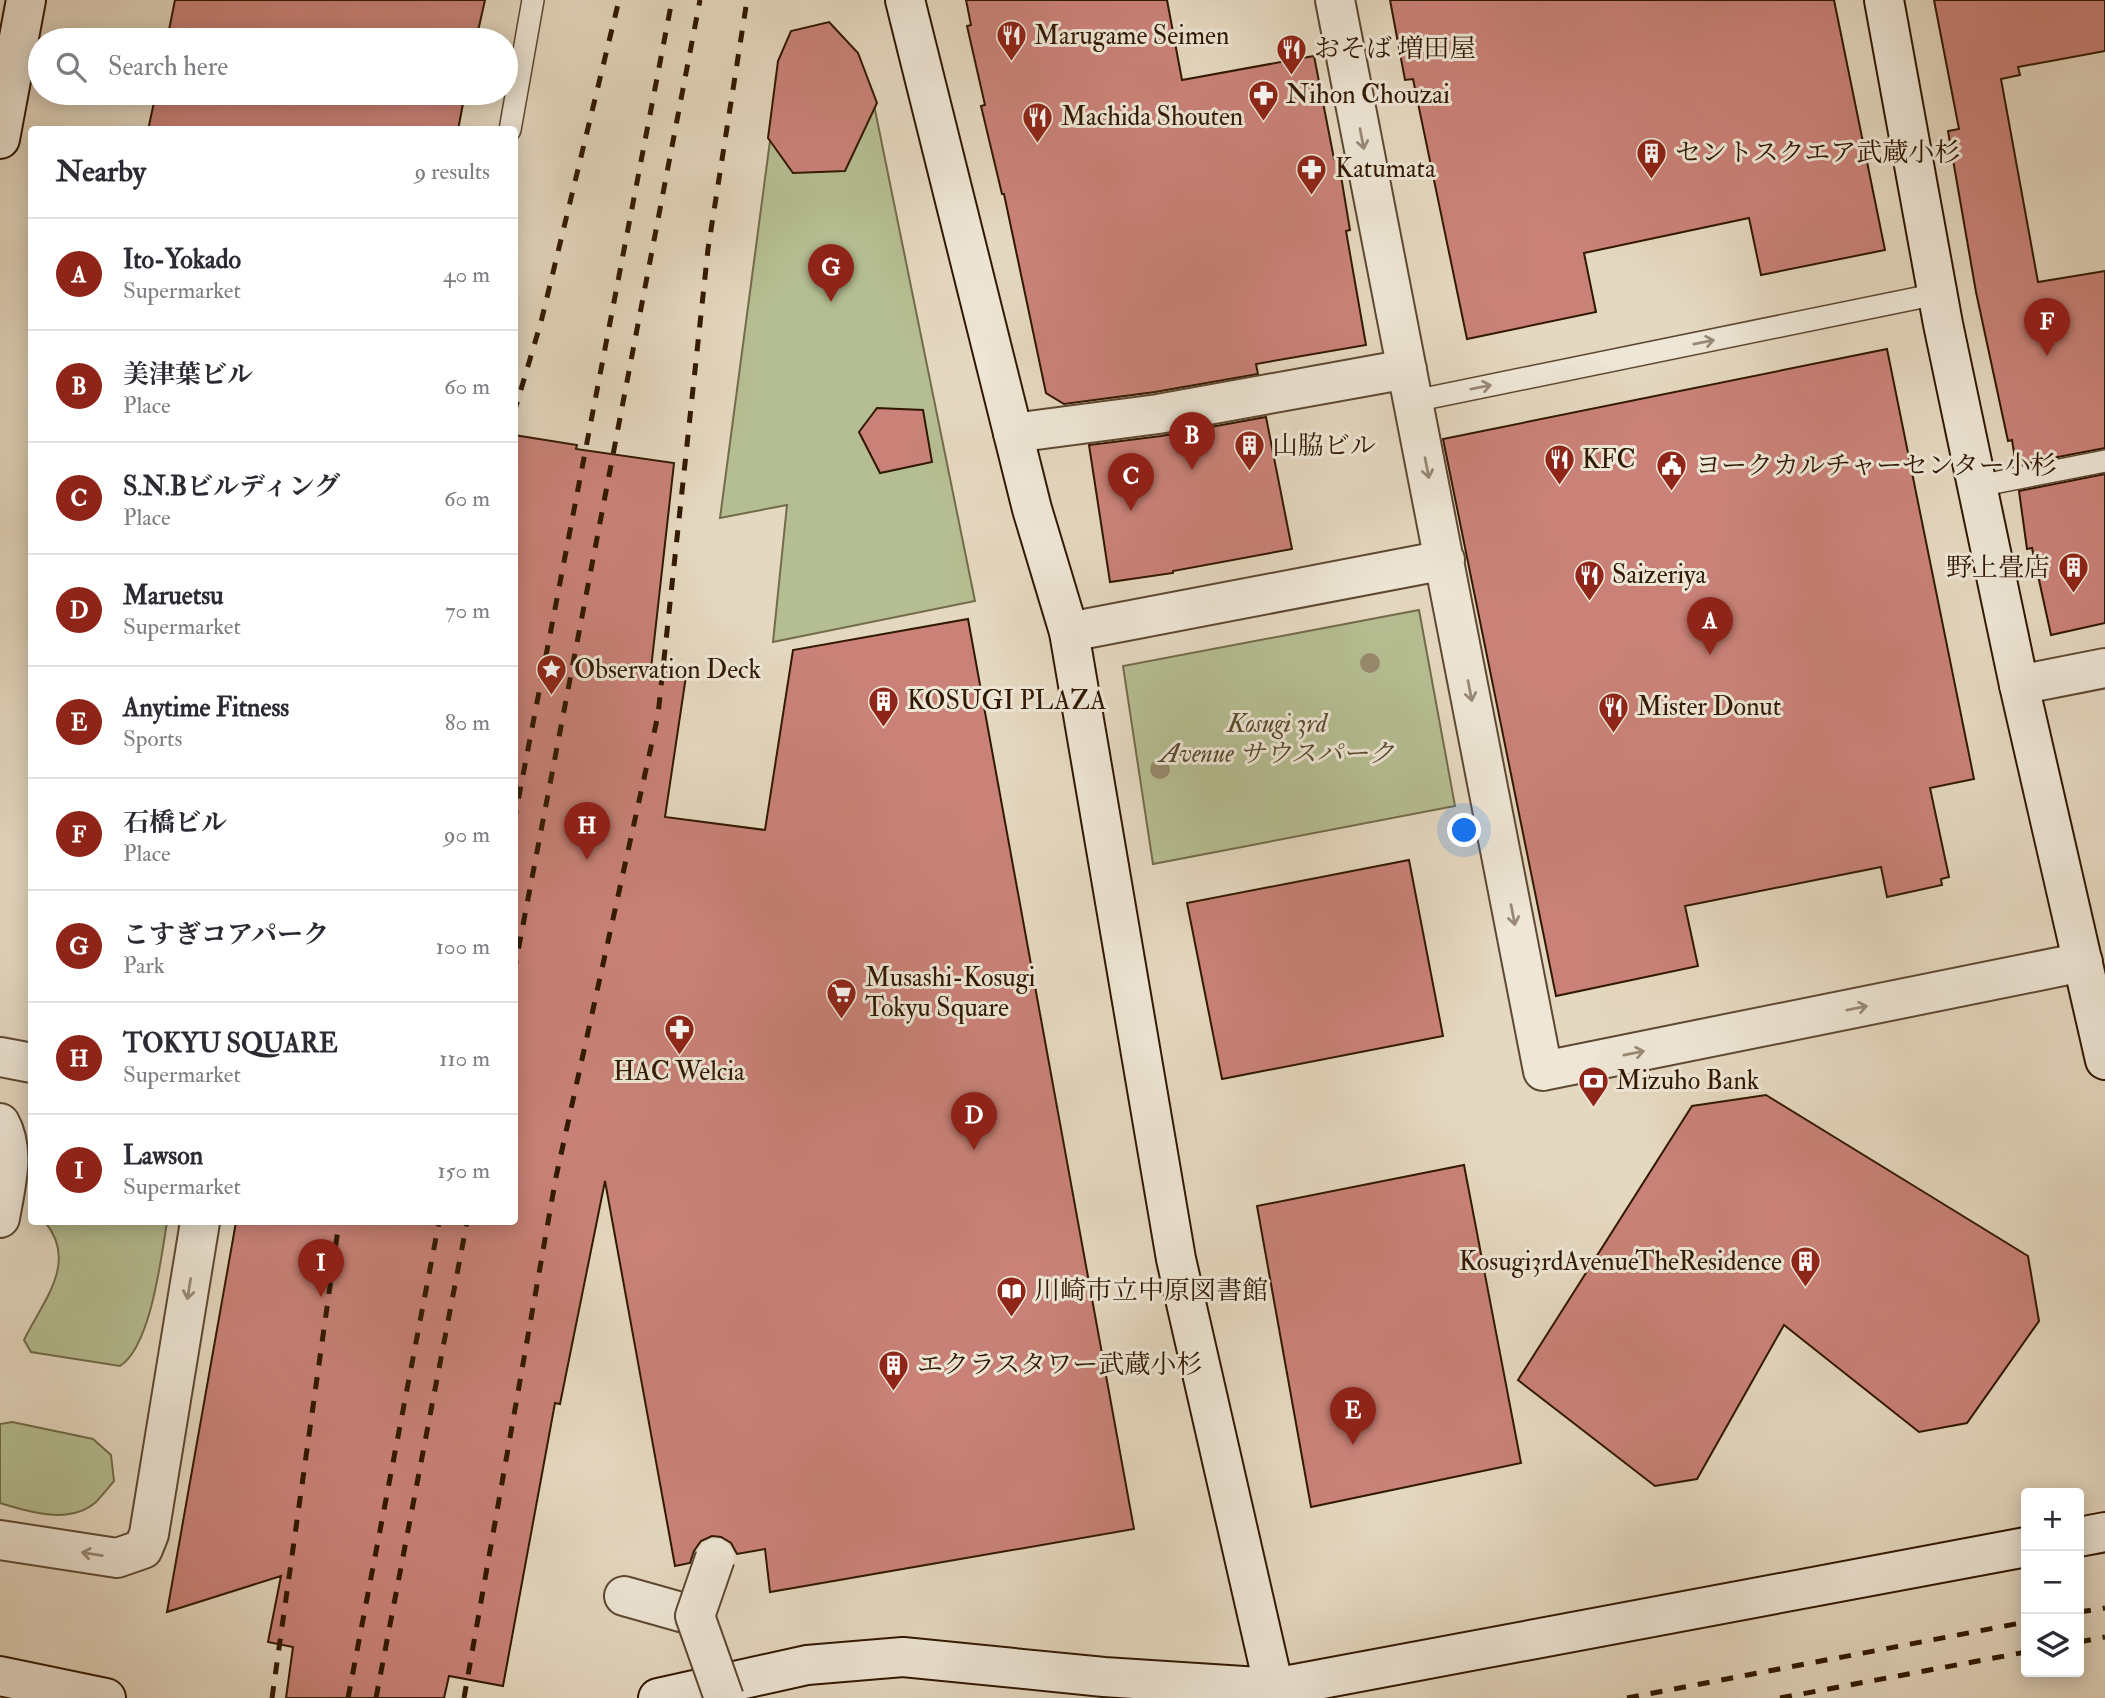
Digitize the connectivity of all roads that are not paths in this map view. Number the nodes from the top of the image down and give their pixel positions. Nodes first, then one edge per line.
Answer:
1 (26, 0) edge
2 (533, 0) edge
3 (905, 0) edge
4 (1335, 0) edge
5 (1884, 0) edge
6 (518, 85) edge
7 (514, 105) edge
8 (511, 126) edge
9 (0, 139) edge
10 (1937, 295) junction
11 (1411, 385) junction
12 (1013, 433) junction
13 (2105, 461) edge
14 (1978, 486) junction
15 (1445, 561) junction
16 (1069, 632) junction
17 (2105, 668) edge
18 (2019, 685) junction
19 (2083, 962) junction
20 (0, 1057) edge
21 (2105, 1060) edge
22 (28, 1062) edge
23 (0, 1123) edge
24 (0, 1218) edge
25 (200, 1225) edge
26 (2105, 1532) edge
27 (2084, 1536) edge
28 (0, 1540) edge
29 (2021, 1548) edge
30 (715, 1558) dead end
31 (624, 1596) dead end
32 (695, 1616) junction
33 (0, 1676) edge
34 (1274, 1688) junction
35 (106, 1698) edge
36 (658, 1698) edge
37 (724, 1698) edge

1 - 9 street
2 - 6 lane
3 - 12 street
4 -> 11 street
5 - 10 street
7 - 8 lane
11 -> 10 lane
10 - 14 street
11 - 12 street
11 -> 15 street
12 - 16 street
13 - 14 lane
14 - 18 street
15 - 16 street
15 -> 19 street
16 - 34 street
17 - 18 street
18 - 19 street
19 - 21 street
20 - 22 street
23 - 24 street
25 -> 28 street
26 - 27 street
29 - 34 street
30 - 32 street, bridge
31 - 32 street
32 - 37 street, bridge
33 - 35 street
34 - 36 street

